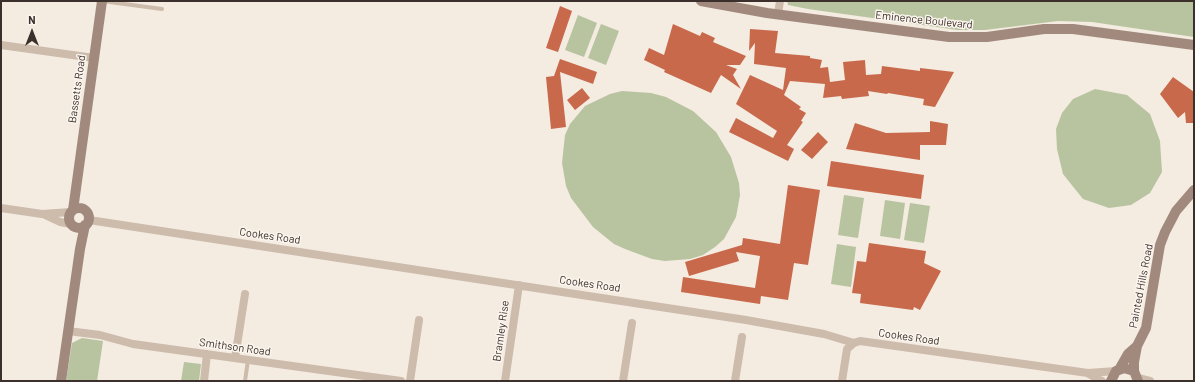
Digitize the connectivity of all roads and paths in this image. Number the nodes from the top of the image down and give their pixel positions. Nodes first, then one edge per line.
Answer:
1 (102, 1) edge
2 (701, 1) edge
3 (780, 1) edge
4 (162, 9) dead end
5 (778, 14) junction
6 (1194, 44) edge
7 (1, 45) edge
8 (94, 58) junction
9 (78, 181) junction
10 (1194, 190) edge
11 (1, 208) edge
12 (84, 209) junction
13 (72, 211) junction
14 (42, 214) junction
15 (87, 222) junction
16 (72, 225) junction
17 (80, 249) junction
18 (519, 285) junction
19 (245, 294) dead end
20 (419, 320) dead end
21 (632, 323) dead end
22 (68, 330) junction
23 (742, 336) dead end
24 (854, 343) junction
25 (1137, 346) junction
26 (208, 354) junction
27 (235, 358) junction
28 (248, 360) junction
29 (1118, 370) junction
30 (1088, 373) junction
31 (1137, 377) edge
32 (61, 381) edge
33 (204, 381) edge
34 (245, 381) edge
35 (401, 381) edge
36 (410, 381) edge
37 (505, 381) edge
38 (623, 381) edge
39 (735, 381) edge
40 (842, 381) edge
41 (1102, 381) edge
42 (1111, 381) edge
43 (1150, 381) edge

1 - 4 lane
1 - 8 street, Bassetts Road
2 - 5 street, Eminence Boulevard
3 - 5 street
5 - 6 street, Eminence Boulevard
7 - 8 street
8 - 9 street, Bassetts Road
9 - 12 street, Bassetts Road
9 - 13 street, Bassetts Road
10 - 25 street, Painted Hills Road
11 - 14 street
12 - 13 street
12 - 15 street
13 - 14 street
13 - 16 street
14 - 16 street
15 - 16 street
15 - 17 street
15 - 18 street, Cookes Road
16 - 17 street
17 - 22 street
18 - 24 street, Cookes Road
18 - 37 street, Bramley Rise
19 - 27 street
20 - 36 street
21 - 38 street
22 - 26 street, Smithson Road
22 - 32 street
23 - 39 street
24 - 30 street, Cookes Road
24 - 40 street
25 - 29 street, Painted Hills Road
25 - 31 street, Painted Hills Road
26 - 27 street, Smithson Road
26 - 33 street
27 - 28 street, Smithson Road
28 - 34 lane
28 - 35 street, Smithson Road
29 - 30 street, Cookes Road
29 - 31 street
29 - 42 street, Painted Hills Road
30 - 41 street, Cookes Road
31 - 43 street

